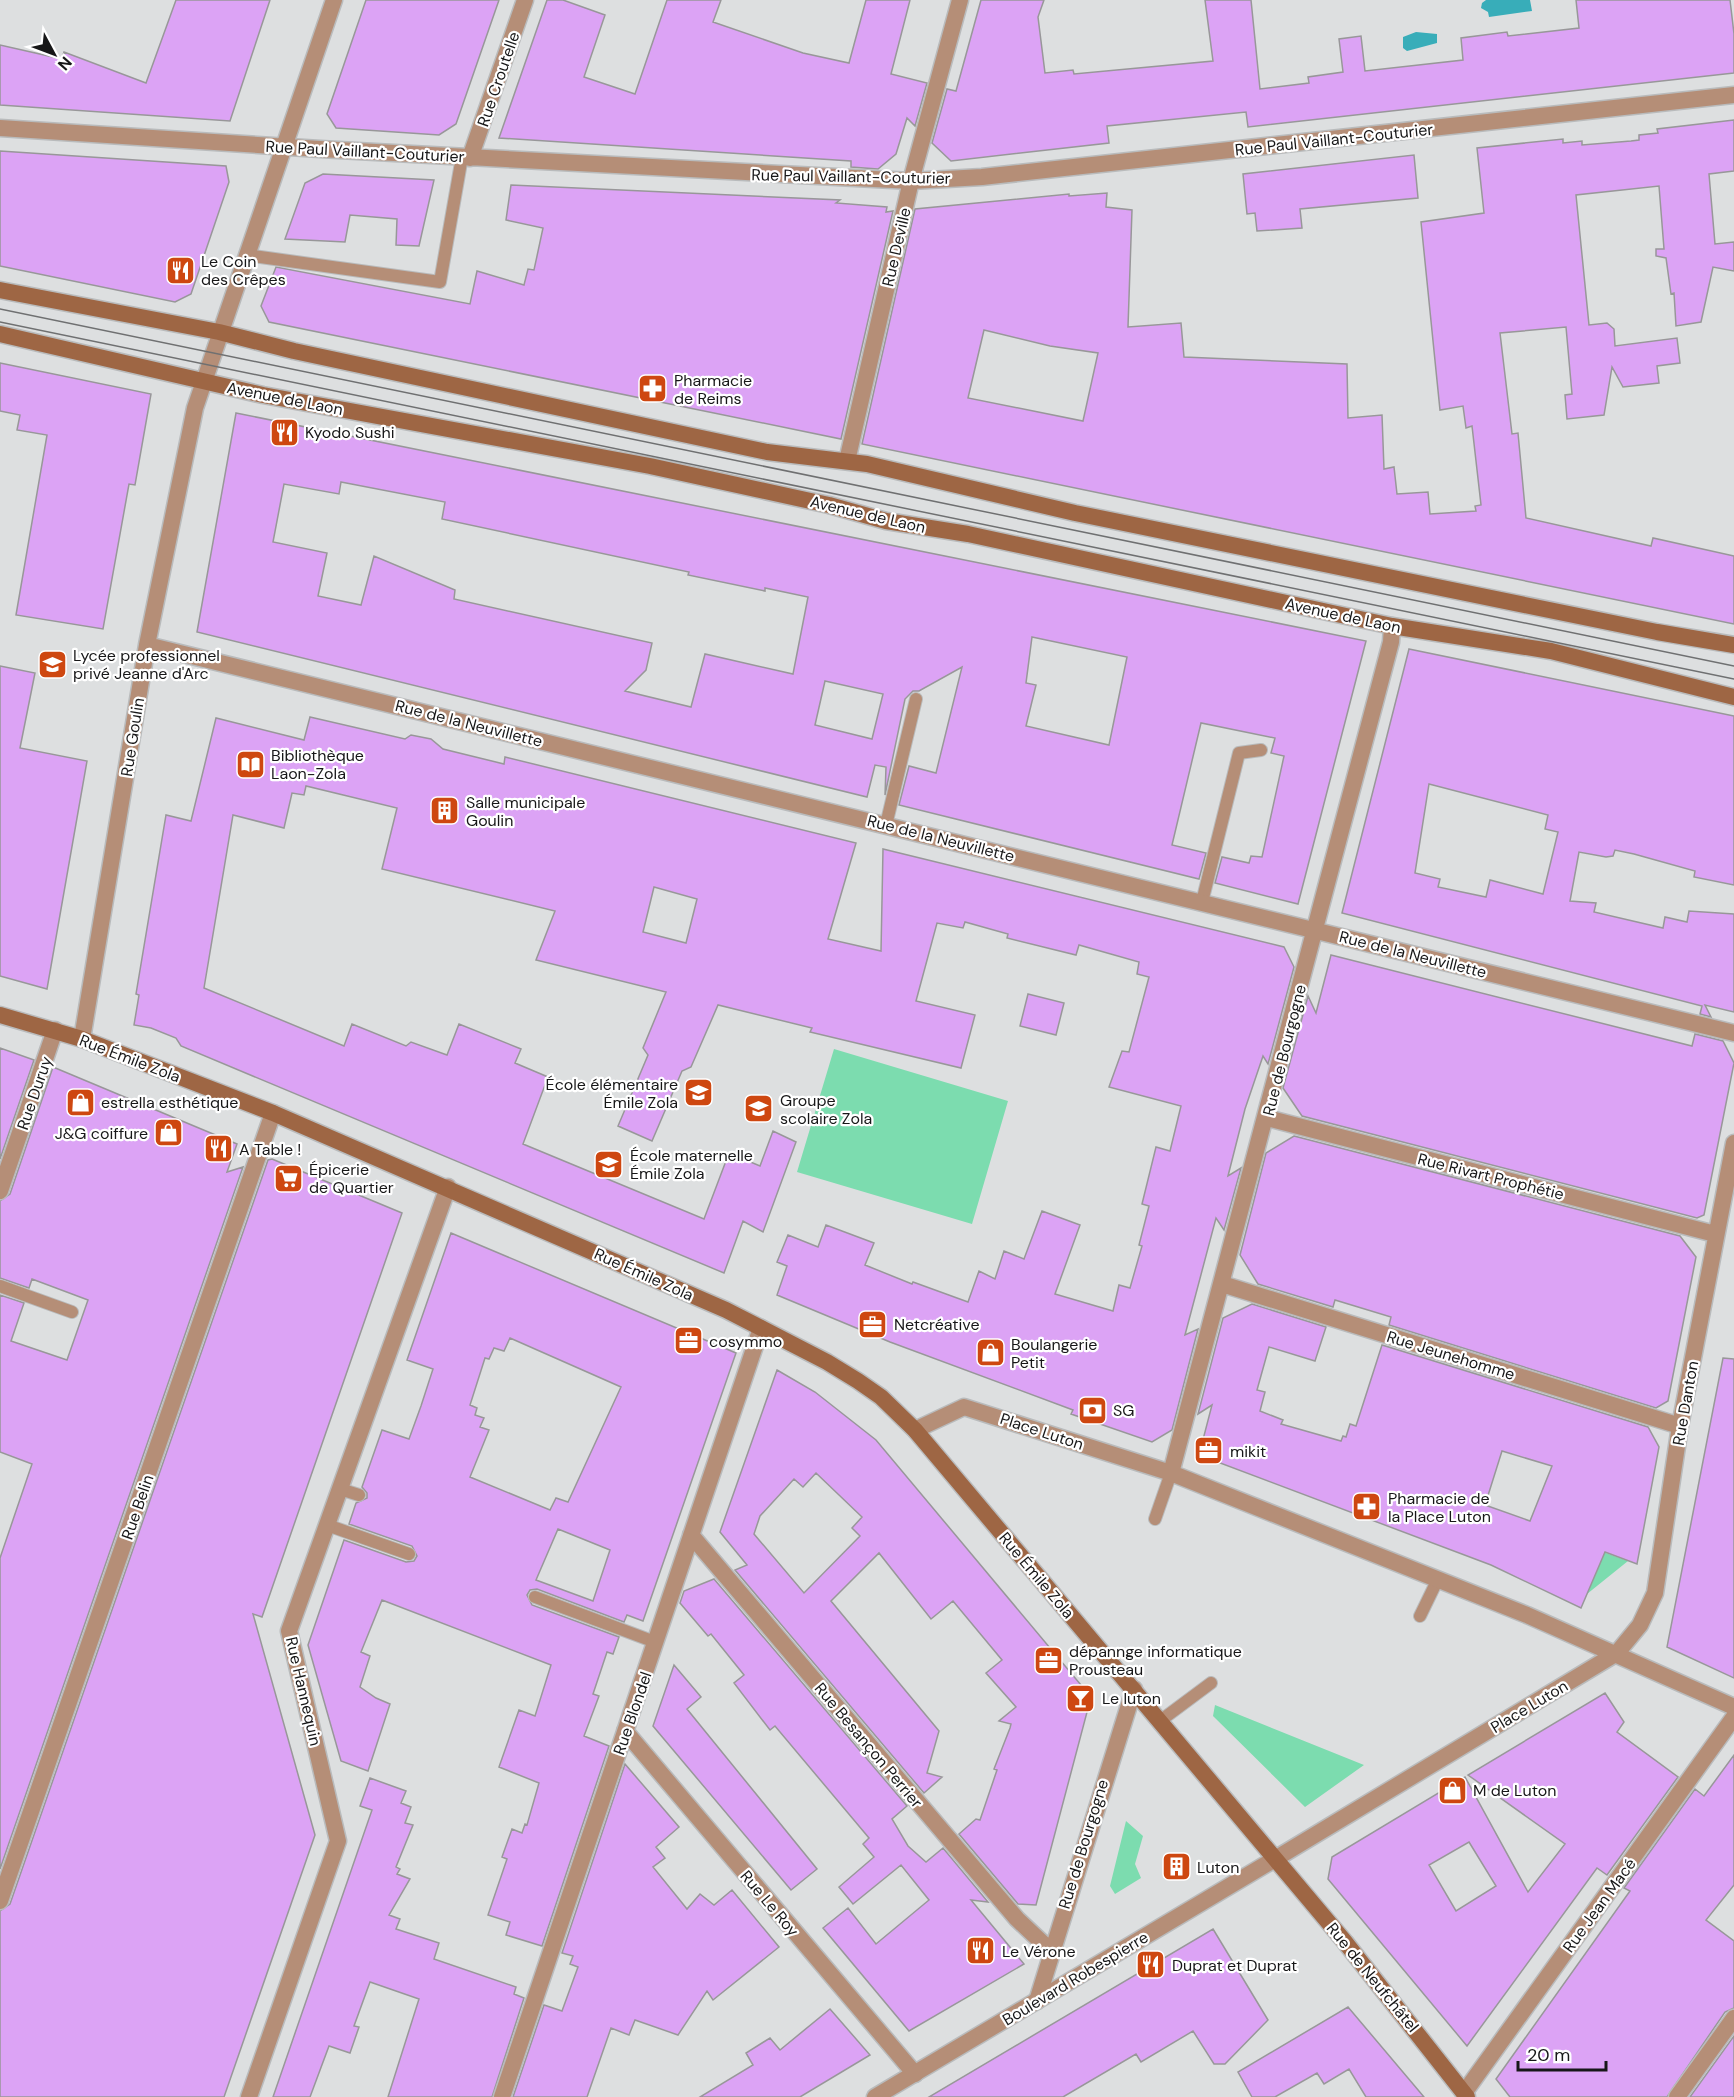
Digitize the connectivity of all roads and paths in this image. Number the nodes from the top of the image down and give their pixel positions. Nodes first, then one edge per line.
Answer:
1 (334, 0) edge
2 (525, 0) edge
3 (960, 0) edge
4 (1734, 95) edge
5 (0, 128) edge
6 (284, 147) junction
7 (466, 157) junction
8 (911, 181) junction
9 (246, 255) junction
10 (0, 290) edge
11 (219, 332) junction
12 (0, 334) edge
13 (204, 382) junction
14 (847, 461) junction
15 (1392, 626) junction
16 (147, 645) junction
17 (1734, 645) edge
18 (1734, 697) edge
19 (916, 699) dead end
20 (1261, 750) dead end
21 (886, 825) junction
22 (1202, 902) junction
23 (1313, 929) junction
24 (0, 1015) edge
25 (55, 1030) junction
26 (1734, 1033) edge
27 (82, 1040) junction
28 (273, 1113) junction
29 (1267, 1118) junction
30 (1734, 1143) edge
31 (448, 1187) junction
32 (0, 1191) edge
33 (1715, 1234) junction
34 (1222, 1284) junction
35 (0, 1286) edge
36 (72, 1312) dead end
37 (761, 1328) junction
38 (1680, 1426) junction
39 (915, 1430) junction
40 (1172, 1473) junction
41 (340, 1489) junction
42 (359, 1495) dead end
43 (1155, 1519) dead end
44 (327, 1525) junction
45 (692, 1535) junction
46 (409, 1554) dead end
47 (1437, 1581) junction
48 (535, 1597) dead end
49 (1420, 1616) dead end
50 (656, 1642) junction
51 (1617, 1653) junction
52 (1211, 1683) dead end
53 (1134, 1689) junction
54 (1734, 1707) edge
55 (1734, 1718) edge
56 (1160, 1721) junction
57 (626, 1731) junction
58 (1275, 1859) junction
59 (0, 1901) edge
60 (1051, 1951) junction
61 (1037, 2001) junction
62 (1734, 2018) edge
63 (915, 2074) junction
64 (1466, 2095) edge
65 (249, 2097) edge
66 (502, 2097) edge
67 (875, 2097) edge
68 (1677, 2097) edge

1 - 6 street, Rue Goulin
2 - 7 street, Rue Croutelle
3 - 8 street, Rue Deville
4 - 8 street, Rue Paul Vaillant-Couturier
5 - 6 street, Rue Paul Vaillant-Couturier
6 - 7 street, Rue Paul Vaillant-Couturier
6 - 9 street, Rue Goulin
7 - 8 street, Rue Paul Vaillant-Couturier
7 - 9 lane
8 - 14 street, Rue Deville
9 - 11 street, Rue Goulin
10 - 11 main road
11 - 13 street, Rue Goulin
11 - 14 main road
12 - 13 main road, Avenue de Laon
13 - 15 main road, Avenue de Laon
13 - 16 street, Rue Goulin
14 - 17 main road
15 - 18 main road, Avenue de Laon
15 - 23 street, Rue de Bourgogne
16 - 21 street, Rue de la Neuvillette
16 - 27 street, Rue Goulin
19 - 21 lane
20 - 22 lane
21 - 22 street, Rue de la Neuvillette
22 - 23 street, Rue de la Neuvillette
23 - 26 street, Rue de la Neuvillette
23 - 29 street, Rue de Bourgogne
24 - 25 main road, Rue Émile Zola
25 - 27 main road, Rue Émile Zola
25 - 32 street, Rue Duruy
27 - 28 main road, Rue Émile Zola
28 - 31 main road, Rue Émile Zola
28 - 59 street, Rue Belin
29 - 33 street, Rue Rivart Prophétie
29 - 34 street, Rue de Bourgogne
30 - 33 street, Rue Danton
31 - 37 main road, Rue Émile Zola
31 - 41 street, Rue Hannequin
33 - 38 street, Rue Danton
34 - 38 street, Rue Jeunehomme
34 - 40 street, Rue de Bourgogne
35 - 36 lane
37 - 39 main road, Rue Émile Zola
37 - 45 street, Rue Blondel
38 - 51 street, Rue Danton
39 - 40 street, Place Luton
39 - 53 main road, Rue Émile Zola
40 - 43 lane
40 - 47 street, Place Luton
41 - 42 lane
41 - 44 street, Rue Hannequin
44 - 46 lane
44 - 65 street, Rue Hannequin
45 - 50 street, Rue Blondel
45 - 60 street, Rue Besançon Perrier
47 - 49 lane
47 - 51 street, Place Luton
48 - 50 lane
50 - 57 street, Rue Blondel
51 - 54 street
51 - 58 street, Place Luton
52 - 56 lane
53 - 56 main road, Rue Émile Zola
53 - 60 street, Rue de Bourgogne
55 - 64 street, Rue Jean Macé
56 - 58 main road, Rue Émile Zola
57 - 63 street, Rue Le Roy
57 - 66 street, Rue Blondel
58 - 61 street, Boulevard Robespierre
58 - 64 main road, Rue de Neufchâtel
60 - 61 street, Rue de Bourgogne
61 - 63 street, Boulevard Robespierre
62 - 68 street
63 - 67 street, Boulevard Robespierre

